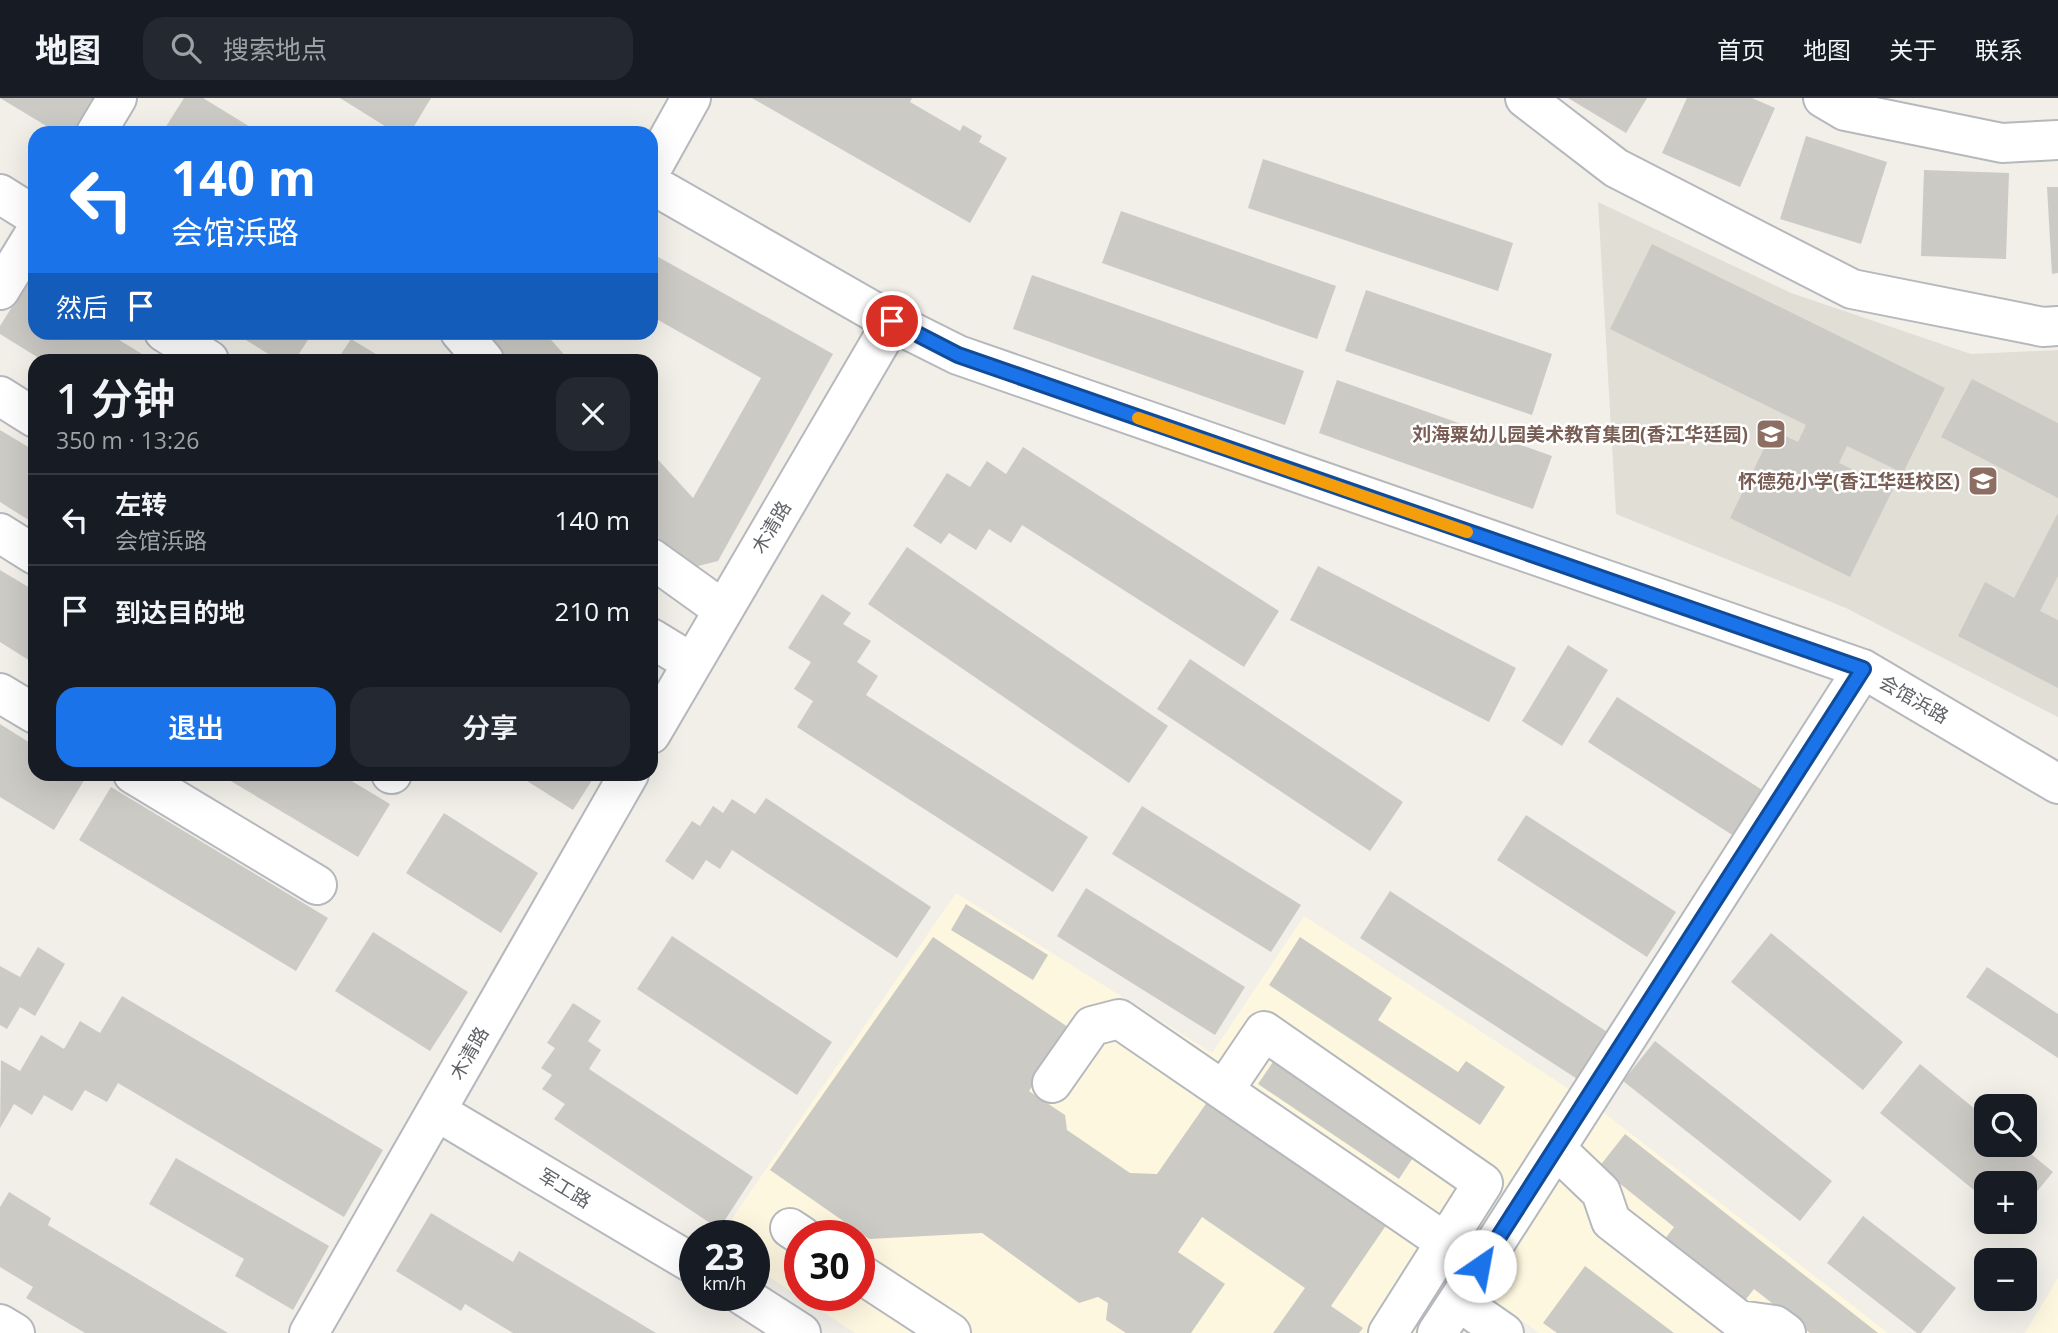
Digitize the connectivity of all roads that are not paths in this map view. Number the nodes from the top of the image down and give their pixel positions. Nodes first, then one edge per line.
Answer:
1 (117, 98) edge
2 (691, 98) edge
3 (1525, 98) edge
4 (1823, 98) edge
5 (100, 126) edge
6 (2058, 140) edge
7 (658, 157) edge
8 (658, 188) edge
9 (0, 194) edge
10 (28, 212) edge
11 (28, 244) edge
12 (0, 290) edge
13 (892, 321) junction
14 (2058, 326) edge
15 (177, 340) edge
16 (467, 340) edge
17 (199, 354) edge
18 (479, 354) edge
19 (0, 396) edge
20 (28, 414) edge
21 (0, 533) edge
22 (28, 551) edge
23 (658, 563) edge
24 (723, 609) junction
25 (658, 642) edge
26 (692, 663) junction
27 (1863, 669) junction
28 (0, 693) edge
29 (28, 710) edge
30 (658, 722) edge
31 (145, 781) edge
32 (625, 781) edge
33 (2058, 784) edge
34 (317, 885) dead end
35 (1052, 1083) dead end
36 (1224, 1090) junction
37 (436, 1111) junction
38 (1556, 1149) junction
39 (1446, 1242) junction
40 (679, 1255) edge
41 (1480, 1266) junction
42 (875, 1283) edge
43 (1458, 1301) junction
44 (766, 1311) edge
45 (0, 1324) edge
46 (15, 1333) edge
47 (309, 1333) edge
48 (800, 1333) edge
49 (951, 1333) edge
50 (1388, 1333) edge
51 (1437, 1333) edge
52 (1504, 1333) edge
53 (1786, 1333) edge

1 - 5 street
2 - 7 street
3 - 14 street
4 - 6 street
8 - 13 street, 会馆浜路
9 - 10 street
11 - 12 street
13 - 24 street, 木清路
13 - 27 street, 会馆浜路
15 - 17 street
16 - 18 street
19 - 20 street
21 - 22 street
23 - 24 street
24 - 26 street, 木清路
25 - 26 street
26 - 30 street, 木清路
27 - 33 street, 会馆浜路
27 - 38 street
28 - 29 street
31 - 34 street
32 - 37 street, 木清路
35 - 36 street
36 - 39 street
36 - 39 street
37 - 40 street, 军工路
37 - 47 street, 木清路
38 - 41 street
38 - 53 street
39 - 41 street
39 - 50 street
41 - 43 street
42 - 49 street
43 - 51 street
43 - 52 street
44 - 48 street
45 - 46 street

